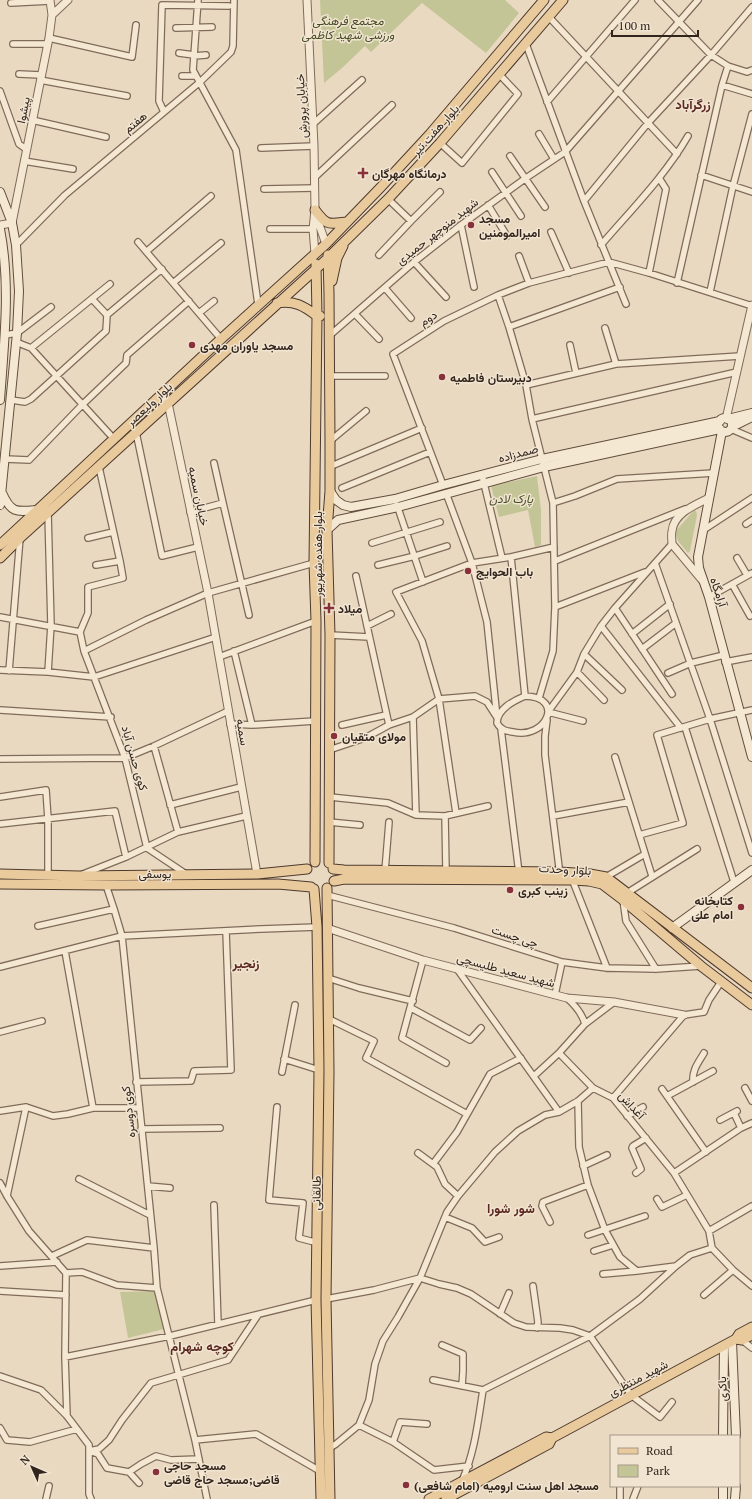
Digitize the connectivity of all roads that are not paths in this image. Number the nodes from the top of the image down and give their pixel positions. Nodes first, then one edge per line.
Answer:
1 (50, 0) edge
2 (68, 0) edge
3 (234, 0) edge
4 (307, 0) edge
5 (544, 0) edge
6 (563, 0) edge
7 (635, 0) edge
8 (658, 0) edge
9 (698, 0) edge
10 (11, 3) dead end
11 (198, 3) edge
12 (229, 6) dead end
13 (752, 7) edge
14 (52, 15) junction
15 (549, 16) junction
16 (679, 22) junction
17 (136, 25) dead end
18 (212, 27) dead end
19 (176, 28) dead end
20 (196, 28) junction
21 (49, 41) junction
22 (13, 44) dead end
23 (526, 44) junction
24 (179, 53) dead end
25 (206, 55) dead end
26 (710, 55) junction
27 (194, 56) junction
28 (586, 56) junction
29 (728, 66) junction
30 (752, 70) edge
31 (19, 74) dead end
32 (499, 74) junction
33 (182, 76) dead end
34 (196, 76) junction
35 (41, 77) junction
36 (362, 80) dead end
37 (200, 82) junction
38 (473, 85) junction
39 (722, 85) junction
40 (0, 91) edge
41 (619, 91) junction
42 (482, 94) junction
43 (752, 94) edge
44 (127, 96) dead end
45 (547, 102) junction
46 (392, 105) dead end
47 (164, 112) junction
48 (752, 114) edge
49 (32, 120) junction
50 (648, 123) junction
51 (313, 124) junction
52 (539, 134) dead end
53 (688, 136) dead end
54 (106, 137) dead end
55 (440, 143) junction
56 (314, 146) junction
57 (261, 148) dead end
58 (26, 149) junction
59 (565, 152) junction
60 (677, 154) junction
61 (510, 156) dead end
62 (554, 159) junction
63 (24, 161) junction
64 (73, 169) dead end
65 (492, 172) dead end
66 (701, 175) junction
67 (314, 178) junction
68 (526, 178) junction
69 (659, 178) junction
70 (733, 186) junction
71 (315, 188) junction
72 (264, 189) dead end
73 (0, 192) edge
74 (440, 192) dead end
75 (752, 192) edge
76 (505, 193) junction
77 (211, 196) dead end
78 (388, 199) junction
79 (584, 201) junction
80 (488, 205) junction
81 (545, 207) dead end
82 (315, 210) junction
83 (521, 216) dead end
84 (411, 221) junction
85 (347, 222) junction
86 (12, 223) junction
87 (0, 225) edge
88 (461, 225) junction
89 (0, 229) edge
90 (270, 229) dead end
91 (313, 229) junction
92 (551, 232) dead end
93 (507, 236) dead end
94 (346, 240) junction
95 (138, 242) dead end
96 (221, 243) dead end
97 (326, 244) junction
98 (16, 245) junction
99 (601, 245) junction
100 (147, 251) junction
101 (315, 254) junction
102 (378, 255) dead end
103 (519, 256) dead end
104 (328, 258) junction
105 (414, 262) junction
106 (609, 262) junction
107 (316, 268) junction
108 (162, 269) junction
109 (569, 272) junction
110 (649, 273) junction
111 (174, 283) junction
112 (530, 283) junction
113 (677, 283) junction
114 (110, 284) dead end
115 (474, 287) dead end
116 (620, 287) junction
117 (385, 288) junction
118 (3, 291) edge
119 (710, 292) junction
120 (329, 294) junction
121 (498, 295) junction
122 (446, 297) dead end
123 (92, 299) junction
124 (189, 301) junction
125 (214, 301) dead end
126 (277, 303) junction
127 (258, 304) junction
128 (626, 304) dead end
129 (752, 306) edge
130 (51, 308) dead end
131 (199, 313) junction
132 (355, 314) junction
133 (107, 315) junction
134 (329, 315) junction
135 (317, 316) junction
136 (411, 318) dead end
137 (509, 326) junction
138 (605, 328) dead end
139 (18, 333) junction
140 (3, 336) edge
141 (329, 336) junction
142 (221, 338) junction
143 (379, 339) dead end
144 (16, 342) junction
145 (570, 345) dead end
146 (31, 348) junction
147 (740, 356) junction
148 (616, 364) junction
149 (737, 372) junction
150 (576, 373) junction
151 (57, 375) junction
152 (329, 376) junction
153 (385, 376) dead end
154 (526, 384) junction
155 (161, 394) junction
156 (0, 400) edge
157 (11, 400) junction
158 (168, 403) junction
159 (83, 404) junction
160 (366, 411) dead end
161 (752, 413) edge
162 (752, 417) edge
163 (532, 419) junction
164 (726, 425) junction
165 (422, 428) junction
166 (136, 432) junction
167 (752, 438) edge
168 (114, 439) junction
169 (330, 441) junction
170 (430, 452) junction
171 (6, 459) junction
172 (214, 463) dead end
173 (543, 463) junction
174 (99, 467) junction
175 (329, 468) junction
176 (714, 473) junction
177 (483, 479) junction
178 (443, 485) junction
179 (342, 488) dead end
180 (330, 491) junction
181 (446, 493) junction
182 (2, 494) junction
183 (708, 498) junction
184 (752, 498) edge
185 (224, 503) junction
186 (397, 503) junction
187 (553, 503) junction
188 (0, 505) edge
189 (687, 508) junction
190 (36, 510) junction
191 (190, 512) junction
192 (48, 513) junction
193 (752, 520) edge
194 (440, 522) dead end
195 (746, 524) dead end
196 (327, 530) junction
197 (702, 531) junction
198 (114, 532) junction
199 (407, 533) junction
200 (20, 538) junction
201 (88, 538) dead end
202 (372, 543) dead end
203 (672, 544) junction
204 (0, 545) edge
205 (447, 546) dead end
206 (198, 547) junction
207 (554, 547) junction
208 (415, 556) junction
209 (511, 557) junction
210 (0, 558) edge
211 (502, 558) junction
212 (737, 558) dead end
213 (120, 561) junction
214 (555, 561) junction
215 (314, 563) junction
216 (472, 563) junction
217 (655, 563) junction
218 (96, 565) dead end
219 (378, 566) dead end
220 (647, 571) junction
221 (750, 574) edge
222 (356, 576) dead end
223 (702, 580) junction
224 (423, 582) junction
225 (242, 584) junction
226 (732, 584) junction
227 (208, 593) junction
228 (709, 597) junction
229 (670, 604) junction
230 (556, 607) junction
231 (615, 608) junction
232 (391, 614) dead end
233 (249, 615) dead end
234 (0, 616) edge
235 (750, 616) dead end
236 (12, 618) junction
237 (316, 621) junction
238 (676, 623) junction
239 (51, 625) junction
240 (367, 626) junction
241 (601, 626) junction
242 (80, 632) junction
243 (632, 634) junction
244 (330, 635) junction
245 (216, 637) junction
246 (369, 637) junction
247 (642, 649) junction
248 (84, 651) junction
249 (234, 651) junction
250 (584, 654) junction
251 (219, 657) junction
252 (752, 657) edge
253 (725, 659) junction
254 (691, 664) junction
255 (0, 670) edge
256 (9, 671) junction
257 (48, 672) junction
258 (577, 672) junction
259 (668, 673) dead end
260 (94, 677) junction
261 (622, 690) dead end
262 (672, 694) dead end
263 (525, 696) junction
264 (539, 698) junction
265 (439, 699) junction
266 (604, 700) dead end
267 (0, 710) edge
268 (752, 710) edge
269 (228, 711) junction
270 (548, 712) junction
271 (739, 713) junction
272 (386, 715) junction
273 (111, 717) junction
274 (413, 717) junction
275 (497, 718) junction
276 (710, 719) junction
277 (547, 720) junction
278 (315, 721) junction
279 (583, 721) dead end
280 (230, 724) junction
281 (252, 725) junction
282 (342, 725) dead end
283 (389, 725) junction
284 (683, 727) junction
285 (501, 729) junction
286 (315, 743) junction
287 (154, 746) junction
288 (329, 746) junction
289 (615, 757) dead end
290 (752, 757) edge
291 (125, 758) junction
292 (0, 760) edge
293 (241, 787) junction
294 (0, 797) edge
295 (330, 797) junction
296 (629, 802) junction
297 (170, 805) junction
298 (488, 806) dead end
299 (456, 814) junction
300 (416, 815) junction
301 (246, 816) junction
302 (445, 816) junction
303 (553, 816) junction
304 (48, 819) junction
305 (330, 822) junction
306 (389, 822) dead end
307 (0, 824) edge
308 (360, 825) dead end
309 (178, 832) junction
310 (640, 835) junction
311 (147, 848) junction
312 (697, 849) dead end
313 (752, 853) edge
314 (645, 854) junction
315 (126, 857) junction
316 (315, 862) junction
317 (331, 866) junction
318 (307, 869) junction
319 (752, 870) edge
320 (385, 871) junction
321 (277, 873) junction
322 (0, 874) edge
323 (186, 874) junction
324 (257, 874) junction
325 (446, 875) junction
326 (48, 876) junction
327 (79, 876) junction
328 (519, 876) junction
329 (560, 876) junction
330 (571, 876) junction
331 (652, 876) junction
332 (606, 877) junction
333 (16, 879) junction
334 (334, 881) junction
335 (734, 882) junction
336 (0, 884) edge
337 (278, 884) junction
338 (106, 886) junction
339 (313, 888) junction
340 (327, 891) junction
341 (625, 896) junction
342 (114, 909) junction
343 (38, 926) dead end
344 (322, 927) junction
345 (672, 928) junction
346 (226, 931) junction
347 (122, 936) junction
348 (65, 951) junction
349 (424, 960) junction
350 (562, 962) junction
351 (701, 966) junction
352 (0, 967) edge
353 (607, 968) junction
354 (457, 969) junction
355 (656, 969) junction
356 (328, 978) junction
357 (721, 982) junction
358 (752, 988) edge
359 (555, 995) junction
360 (567, 998) junction
361 (413, 1001) junction
362 (614, 1002) junction
363 (752, 1004) edge
364 (295, 1005) dead end
365 (411, 1008) junction
366 (684, 1016) junction
367 (329, 1019) junction
368 (42, 1021) dead end
369 (584, 1024) junction
370 (481, 1028) dead end
371 (0, 1032) edge
372 (559, 1053) junction
373 (704, 1053) dead end
374 (284, 1058) junction
375 (521, 1058) junction
376 (446, 1063) dead end
377 (319, 1070) junction
378 (713, 1071) dead end
379 (282, 1072) dead end
380 (534, 1076) junction
381 (136, 1082) junction
382 (693, 1082) junction
383 (594, 1088) junction
384 (745, 1088) dead end
385 (662, 1089) dead end
386 (667, 1096) junction
387 (613, 1098) junction
388 (578, 1101) junction
389 (752, 1101) edge
390 (26, 1107) junction
391 (277, 1107) dead end
392 (643, 1107) dead end
393 (93, 1108) junction
394 (139, 1108) junction
395 (0, 1111) edge
396 (559, 1112) junction
397 (467, 1114) junction
398 (627, 1116) junction
399 (720, 1120) dead end
400 (752, 1123) edge
401 (220, 1128) dead end
402 (741, 1128) junction
403 (141, 1129) junction
404 (646, 1138) junction
405 (706, 1152) junction
406 (418, 1153) dead end
407 (607, 1155) dead end
408 (433, 1164) junction
409 (583, 1166) junction
410 (636, 1173) dead end
411 (674, 1173) junction
412 (79, 1179) dead end
413 (0, 1183) edge
414 (588, 1185) junction
415 (148, 1186) junction
416 (170, 1188) dead end
417 (687, 1195) junction
418 (7, 1196) junction
419 (458, 1196) junction
420 (658, 1199) dead end
421 (214, 1205) dead end
422 (752, 1206) edge
423 (150, 1215) junction
424 (645, 1216) dead end
425 (445, 1217) junction
426 (550, 1222) dead end
427 (605, 1230) junction
428 (709, 1231) junction
429 (588, 1235) dead end
430 (499, 1237) dead end
431 (318, 1243) junction
432 (613, 1244) junction
433 (154, 1248) junction
434 (712, 1248) junction
435 (594, 1250) dead end
436 (52, 1256) junction
437 (57, 1262) junction
438 (0, 1266) edge
439 (676, 1266) junction
440 (733, 1270) junction
441 (637, 1271) junction
442 (66, 1273) junction
443 (603, 1274) dead end
444 (420, 1278) junction
445 (533, 1286) dead end
446 (752, 1286) edge
447 (157, 1288) junction
448 (0, 1291) edge
449 (509, 1293) dead end
450 (66, 1295) junction
451 (704, 1295) dead end
452 (326, 1299) junction
453 (316, 1300) junction
454 (500, 1314) junction
455 (258, 1315) junction
456 (218, 1324) junction
457 (752, 1327) edge
458 (538, 1328) junction
459 (752, 1335) edge
460 (170, 1336) junction
461 (590, 1336) junction
462 (734, 1342) junction
463 (442, 1345) dead end
464 (752, 1348) edge
465 (65, 1357) junction
466 (179, 1375) junction
467 (0, 1376) edge
468 (433, 1380) dead end
469 (462, 1386) junction
470 (483, 1390) junction
471 (630, 1395) junction
472 (672, 1402) dead end
473 (67, 1416) junction
474 (427, 1424) dead end
475 (359, 1425) junction
476 (0, 1428) edge
477 (77, 1429) junction
478 (723, 1435) edge
479 (736, 1435) edge
480 (552, 1438) junction
481 (195, 1440) junction
482 (393, 1442) junction
483 (328, 1448) junction
484 (89, 1451) junction
485 (199, 1459) junction
486 (469, 1466) junction
487 (320, 1471) junction
488 (129, 1472) junction
489 (139, 1483) dead end
490 (461, 1483) junction
491 (50, 1486) dead end
492 (620, 1487) edge
493 (638, 1487) edge
494 (723, 1487) edge
495 (736, 1487) edge
496 (454, 1490) junction
497 (46, 1499) edge
498 (91, 1499) edge
499 (207, 1499) edge
500 (321, 1499) edge
501 (330, 1499) edge
502 (429, 1499) edge
503 (446, 1499) edge
504 (620, 1499) edge
505 (633, 1499) edge
506 (723, 1499) edge
507 (736, 1499) edge

1 - 10 street
1 - 14 street, پیشوا
2 - 14 street
3 - 37 street, هفتم
4 - 51 street, خیابان پرورش
5 - 38 main road, بلوار هفت تیر
6 - 15 main road, بلوار هفت تیر
7 - 28 street
8 - 16 street
9 - 16 street, شهبد منوچهر حمیدی
11 - 12 street
11 - 20 street
11 - 47 street
13 - 26 street
14 - 21 street, پیشوا
15 - 23 main road, بلوار هفت تیر
15 - 28 street
16 - 26 street
16 - 41 street, شهبد منوچهر حمیدی
17 - 21 street
18 - 20 street
19 - 20 street
20 - 27 street
21 - 22 street
21 - 35 street, پیشوا
23 - 32 main road, بلوار هفت تیر
23 - 45 street
24 - 27 street
25 - 27 street
26 - 29 street
26 - 50 street
27 - 34 street
28 - 41 street
28 - 45 street
29 - 30 street
29 - 39 street
31 - 35 street
32 - 42 main road, بلوار هفت تیر
32 - 55 street
33 - 34 street
34 - 37 street
35 - 44 street
35 - 49 street, پیشوا
36 - 51 street
37 - 47 street, هفتم
37 - 127 street
38 - 42 main road
38 - 85 main road, بلوار هفت تیر
39 - 43 street
39 - 66 street
40 - 58 street
41 - 50 street
41 - 59 street, شهبد منوچهر حمیدی
42 - 55 main road, بلوار هفت تیر
45 - 59 street
46 - 67 street
47 - 98 street, هفتم
48 - 70 street
49 - 54 street
49 - 58 street, پیشوا
50 - 60 street
50 - 79 street
51 - 56 street, خیابان پرورش
52 - 62 street
53 - 60 street
55 - 78 main road, بلوار هفت تیر
56 - 57 street
56 - 67 street, خیابان پرورش
58 - 63 street, پیشوا
59 - 62 street, شهبد منوچهر حمیدی
59 - 79 street
60 - 69 street
61 - 68 street
62 - 68 street, شهبد منوچهر حمیدی
63 - 64 street
63 - 86 street, پیشوا
65 - 76 street
66 - 70 street
66 - 113 street
67 - 71 street, خیابان پرورش
68 - 76 street, شهبد منوچهر حمیدی
68 - 81 street
69 - 99 street
69 - 110 street
70 - 75 street
70 - 119 street
71 - 72 street
71 - 82 street, خیابان پرورش
73 - 86 main road
74 - 84 street
76 - 80 street, شهبد منوچهر حمیدی
76 - 83 street
77 - 100 street
78 - 84 street
78 - 94 main road, بلوار هفت تیر
79 - 99 street
80 - 88 street, شهبد منوچهر حمیدی
80 - 93 street
82 - 85 main road
82 - 91 street, خیابان پرورش
82 - 97 street, خیابان پرورش
84 - 102 street
85 - 97 main road, بلوار هفت تیر
86 - 87 street
86 - 98 main road
88 - 105 street, شهبد منوچهر حمیدی
88 - 115 street
89 - 118 main road
90 - 91 street
91 - 101 street, خیابان پرورش
92 - 109 street
94 - 104 main road, بلوار هفت تیر
94 - 120 main road
95 - 100 street
96 - 111 street
97 - 101 main road, بلوار هفت تیر
97 - 104 main road, بلوار هفده شهریور
98 - 139 main road
99 - 106 street
100 - 108 street
101 - 107 main road, بلوار هفده شهریور
101 - 127 main road, بلوار ولیعصر
103 - 112 street
104 - 107 main road, بلوار هفت تیر
104 - 120 main road, بلوار هفده شهریور
105 - 117 street, شهبد منوچهر حمیدی
105 - 122 street
106 - 109 street, دوم
106 - 110 street
106 - 116 street
107 - 126 main road, بلوار ولیعصر
107 - 135 main road, بلوار هفده شهریور
108 - 111 street
108 - 133 street
109 - 112 street, دوم
110 - 113 street
111 - 124 street
112 - 121 street, دوم
113 - 119 street
114 - 123 street
116 - 128 street
116 - 137 street
117 - 132 street, شهبد منوچهر حمیدی
117 - 136 street
118 - 140 main road
119 - 129 street
120 - 134 main road, بلوار هفده شهریور
121 - 137 street
121 - 165 street, دوم
123 - 133 street
123 - 146 street
124 - 131 street
124 - 159 street
125 - 131 street
126 - 135 main road
126 - 158 main road, بلوار ولیعصر
127 - 142 main road, بلوار ولیعصر
129 - 147 street
130 - 139 street
131 - 142 street
132 - 141 street, شهبد منوچهر حمیدی
132 - 143 street
133 - 151 street
134 - 135 main road
134 - 141 main road, بلوار هفده شهریور
135 - 215 main road, بلوار هفده شهریور
137 - 154 street
138 - 148 street
139 - 140 street
139 - 144 main road
140 - 156 main road
141 - 152 main road, بلوار هفده شهریور
142 - 155 main road, بلوار ولیعصر
144 - 146 street
144 - 157 main road
145 - 150 street
146 - 151 street
147 - 148 street
147 - 149 street
148 - 150 street
149 - 163 street
149 - 164 street
150 - 154 street
151 - 157 street
151 - 159 street
152 - 153 street
152 - 169 main road, بلوار هفده شهریور
154 - 163 street
155 - 158 street
155 - 168 main road, بلوار ولیعصر
157 - 171 main road
158 - 166 main road, بلوار ولیعصر
158 - 191 street, خیابان سمیه
159 - 168 street
159 - 171 street
160 - 169 street
161 - 164 main road, صمدزاده
162 - 164 main road, صمدزاده
163 - 173 street
164 - 167 street
164 - 173 main road, صمدزاده
164 - 176 main road, آرامگاه
165 - 170 street, دوم
165 - 175 street
166 - 174 main road, بلوار ولیعصر
166 - 206 street
168 - 190 main road, بلوار ولیعصر
169 - 175 main road, بلوار هفده شهریور
170 - 178 street, دوم
170 - 179 street
171 - 182 main road
172 - 185 street
173 - 177 main road, صمدزاده
173 - 187 street
174 - 192 main road, بلوار ولیعصر
174 - 198 street
175 - 180 main road, بلوار هفده شهریور
176 - 183 main road, آرامگاه
176 - 187 street
177 - 178 main road, صمدزاده
177 - 181 main road, صمدزاده
177 - 211 street
178 - 181 main road
178 - 186 main road, صمدزاده
180 - 186 main road, صمدزاده
180 - 196 main road, بلوار هفده شهریور
181 - 186 main road, صمدزاده
181 - 216 street
182 - 188 main road
182 - 190 main road
183 - 189 street
183 - 197 main road, آرامگاه
184 - 197 street
185 - 191 street
185 - 225 street
186 - 196 main road, صمدزاده
186 - 199 street
187 - 207 street
189 - 203 street
189 - 214 street
190 - 204 main road, بلوار ولیعصر
191 - 206 street, خیابان سمیه
192 - 200 main road, بلوار ولیعصر
192 - 239 street
193 - 195 street
194 - 199 street
196 - 244 main road, بلوار هفده شهریور
197 - 223 main road, آرامگاه
198 - 201 street
198 - 213 street
199 - 202 street
199 - 208 street
200 - 210 main road, بلوار ولیعصر
200 - 236 street
203 - 217 street
203 - 223 street
205 - 208 street
206 - 227 street, خیابان سمیه
207 - 209 street
207 - 214 street
208 - 219 street
208 - 224 street
209 - 211 street
209 - 263 street
211 - 216 street
212 - 221 street
213 - 218 street
213 - 242 street
214 - 230 street
215 - 225 street
215 - 237 main road, بلوار هفده شهریور
216 - 224 street
216 - 275 street
217 - 220 street
217 - 229 street
220 - 230 street
220 - 231 street
221 - 226 street
222 - 240 street
223 - 228 main road, آرامگاه
224 - 265 street
225 - 227 street
225 - 233 street
226 - 228 street
226 - 235 street
227 - 245 street, سمیه
227 - 248 street
228 - 253 main road, آرامگاه
229 - 238 street
229 - 243 street
230 - 264 street
231 - 241 street
231 - 243 street
232 - 240 street
234 - 236 street
236 - 239 street
236 - 256 street
237 - 249 street
237 - 278 main road, بلوار هفده شهریور
238 - 247 street
238 - 254 street
239 - 242 street
239 - 257 street
240 - 246 street
241 - 250 street
241 - 284 street
242 - 248 street, کوی حسن آباد
243 - 247 street
244 - 246 street
244 - 288 main road, بلوار هفده شهریور
245 - 251 street, سمیه
245 - 260 street
246 - 272 street
247 - 262 street
248 - 260 street, کوی حسن آباد
249 - 251 street
249 - 281 street
250 - 258 street
250 - 261 street
251 - 269 street, سمیه
252 - 253 street
253 - 254 street
253 - 271 main road, آرامگاه
254 - 259 street
254 - 276 street
255 - 256 street
256 - 257 street
257 - 260 street
258 - 266 street
258 - 270 street
260 - 273 street, کوی حسن آباد
263 - 264 street
263 - 275 street
264 - 270 street
265 - 274 street
265 - 275 street
265 - 299 street
267 - 273 street
268 - 271 street
269 - 280 street, سمیه
269 - 287 street
270 - 277 street
270 - 279 street
271 - 276 street
271 - 290 main road, آرامگاه
272 - 282 street
272 - 283 street
273 - 291 street, کوی حسن آباد
274 - 283 street
274 - 300 street
275 - 285 street
276 - 284 street
276 - 313 street
277 - 285 street
277 - 303 street
278 - 281 street
278 - 286 main road, بلوار هفده شهریور
280 - 281 street
280 - 293 street, سمیه
283 - 288 street
284 - 310 street
284 - 335 street
285 - 328 street
286 - 288 main road
286 - 316 main road, بلوار هفده شهریور
287 - 291 street
287 - 297 street
288 - 295 main road, بلوار هفده شهریور
289 - 296 street
291 - 292 street
291 - 311 street, کوی حسن آباد
293 - 297 street
293 - 301 street, سمیه
294 - 304 street
295 - 300 street
295 - 305 main road, بلوار هفده شهریور
296 - 303 street
296 - 310 street
297 - 309 street
298 - 299 street
299 - 302 street
300 - 302 street
301 - 309 street
301 - 324 street, سمیه
302 - 325 street
303 - 329 street
304 - 307 street
304 - 315 street
304 - 326 street
305 - 308 street
305 - 317 main road, بلوار هفده شهریور
306 - 320 street
309 - 311 street
310 - 314 street
311 - 315 street
311 - 323 street
312 - 331 street
314 - 331 street
314 - 332 street
315 - 327 street
316 - 317 main road
316 - 318 main road
317 - 320 main road, بلوار وحدت
317 - 334 main road
318 - 321 main road, یوسفی
318 - 339 main road
319 - 335 main road
320 - 325 main road, بلوار وحدت
321 - 324 main road, یوسفی
321 - 337 main road
322 - 333 main road, یوسفی
323 - 324 main road, یوسفی
323 - 327 main road, یوسفی
325 - 328 main road, بلوار وحدت
325 - 334 main road, بلوار وحدت
326 - 327 main road, یوسفی
326 - 333 main road, یوسفی
328 - 329 main road, بلوار وحدت
329 - 330 main road, بلوار وحدت
330 - 332 main road, بلوار وحدت
330 - 341 main road, بلوار وحدت
330 - 353 street
331 - 341 street
332 - 341 main road, بلوار وحدت
333 - 336 main road, یوسفی
333 - 338 main road, یوسفی
334 - 340 main road
335 - 345 main road
337 - 338 main road, یوسفی
337 - 339 main road, یوسفی
338 - 342 street, کوی دوسره
339 - 340 main road
339 - 344 main road, طالقانی
340 - 344 main road, طالقانی
340 - 350 street, چی چست
341 - 345 main road, بلوار وحدت
341 - 351 main road, بلوار وحدت
341 - 355 street
342 - 343 street
342 - 347 street, کوی دوسره
344 - 346 street
344 - 349 street, شهید سعید طلیسچی
344 - 356 main road, طالقانی
344 - 377 main road, طالقانی
345 - 358 main road, بلوار وحدت
346 - 347 street
346 - 381 street
347 - 348 street
347 - 381 street, کوی دوسره
348 - 352 street
348 - 393 street
349 - 354 street, شهید سعید طلیسچی
349 - 361 street
350 - 353 street, چی چست
350 - 359 street
351 - 355 street, چی چست
351 - 357 main road, بلوار وحدت
353 - 355 street, چی چست
354 - 359 street, شهید سعید طلیسچی
354 - 375 street
356 - 361 street
356 - 367 main road, طالقانی
357 - 363 main road, بلوار وحدت
357 - 366 street
359 - 360 street, شهید سعید طلیسچی
360 - 362 street, شهید سعید طلیسچی
360 - 369 street
361 - 365 street
362 - 366 street, شهید سعید طلیسچی
362 - 369 street
364 - 374 street
365 - 370 street
365 - 376 street
366 - 387 street
367 - 397 street
367 - 452 main road, طالقانی
368 - 371 street
369 - 372 street
372 - 380 street
372 - 383 street, آغداش
373 - 382 street
374 - 377 street
374 - 379 street
375 - 380 street
375 - 397 street
377 - 431 main road, طالقانی
378 - 382 street
380 - 396 street
381 - 394 street, کوی دوسره
382 - 386 street
383 - 387 street, آغداش
383 - 388 street
384 - 389 street
385 - 386 street
386 - 405 street
387 - 398 street, آغداش
388 - 396 street
388 - 409 street
390 - 393 street
390 - 395 street
390 - 418 street
391 - 431 street
392 - 398 street
393 - 394 street
394 - 403 street, کوی دوسره
396 - 419 street
397 - 408 street
398 - 404 street, آغداش
399 - 402 street
400 - 402 street
401 - 403 street
402 - 405 street
403 - 415 street, کوی دوسره
404 - 410 street
404 - 411 street, آغداش
405 - 411 street
406 - 408 street
407 - 409 street
408 - 419 street
409 - 414 street
411 - 417 street, آغداش
412 - 423 street
413 - 418 street
414 - 426 street
414 - 427 street
415 - 416 street
415 - 423 street, کوی دوسره
417 - 420 street
417 - 428 street, آغداش
418 - 436 street
419 - 425 street
421 - 456 street
422 - 428 street
423 - 433 street, کوی دوسره
424 - 427 street
425 - 430 street
425 - 444 street
427 - 429 street
427 - 432 street
428 - 434 street, آغداش
431 - 453 main road, طالقانی
432 - 435 street
432 - 441 street
433 - 436 street
433 - 447 street, کوی دوسره
434 - 439 street
434 - 440 street
436 - 437 street
437 - 438 street
437 - 442 street
439 - 441 street
439 - 461 street
440 - 446 street
440 - 451 street
441 - 443 street
442 - 447 street
442 - 450 street
444 - 452 street
444 - 454 street
444 - 475 street
445 - 458 street
447 - 460 street, کوی دوسره
448 - 450 street
449 - 454 street
450 - 465 street
452 - 453 main road
452 - 483 main road, طالقانی
453 - 455 street
453 - 487 main road, طالقانی
454 - 458 street
455 - 456 street
455 - 466 street
456 - 460 street
457 - 462 main road, شهید منتظری
458 - 461 street
459 - 462 main road, شهید منتظری
460 - 465 street
460 - 466 street, کوی دوسره
461 - 470 street
461 - 471 street
462 - 464 street
462 - 471 main road, شهید منتظری
462 - 478 main road, باکری
462 - 479 main road, باکری
463 - 469 street
465 - 473 street
466 - 481 street, کوی دوسره
466 - 484 street
467 - 473 street
468 - 469 street
469 - 470 street
470 - 486 street
471 - 472 street
471 - 480 main road, شهید منتظری
473 - 477 street
474 - 482 street
475 - 482 street
475 - 483 street
476 - 477 street
477 - 484 street
480 - 490 main road, شهید منتظری
480 - 496 main road, شهید منتظری
481 - 485 street, کوی دوسره
481 - 487 street
482 - 486 street
483 - 501 main road, طالقانی
484 - 488 street
484 - 498 street
485 - 488 street
485 - 499 street, کوی دوسره
486 - 490 street
487 - 500 main road, طالقانی
488 - 489 street
490 - 496 main road, شهید منتظری
491 - 497 street
492 - 504 street
493 - 505 street
494 - 506 main road
495 - 507 main road
496 - 502 main road, شهید منتظری
496 - 503 main road, شهید منتظری

